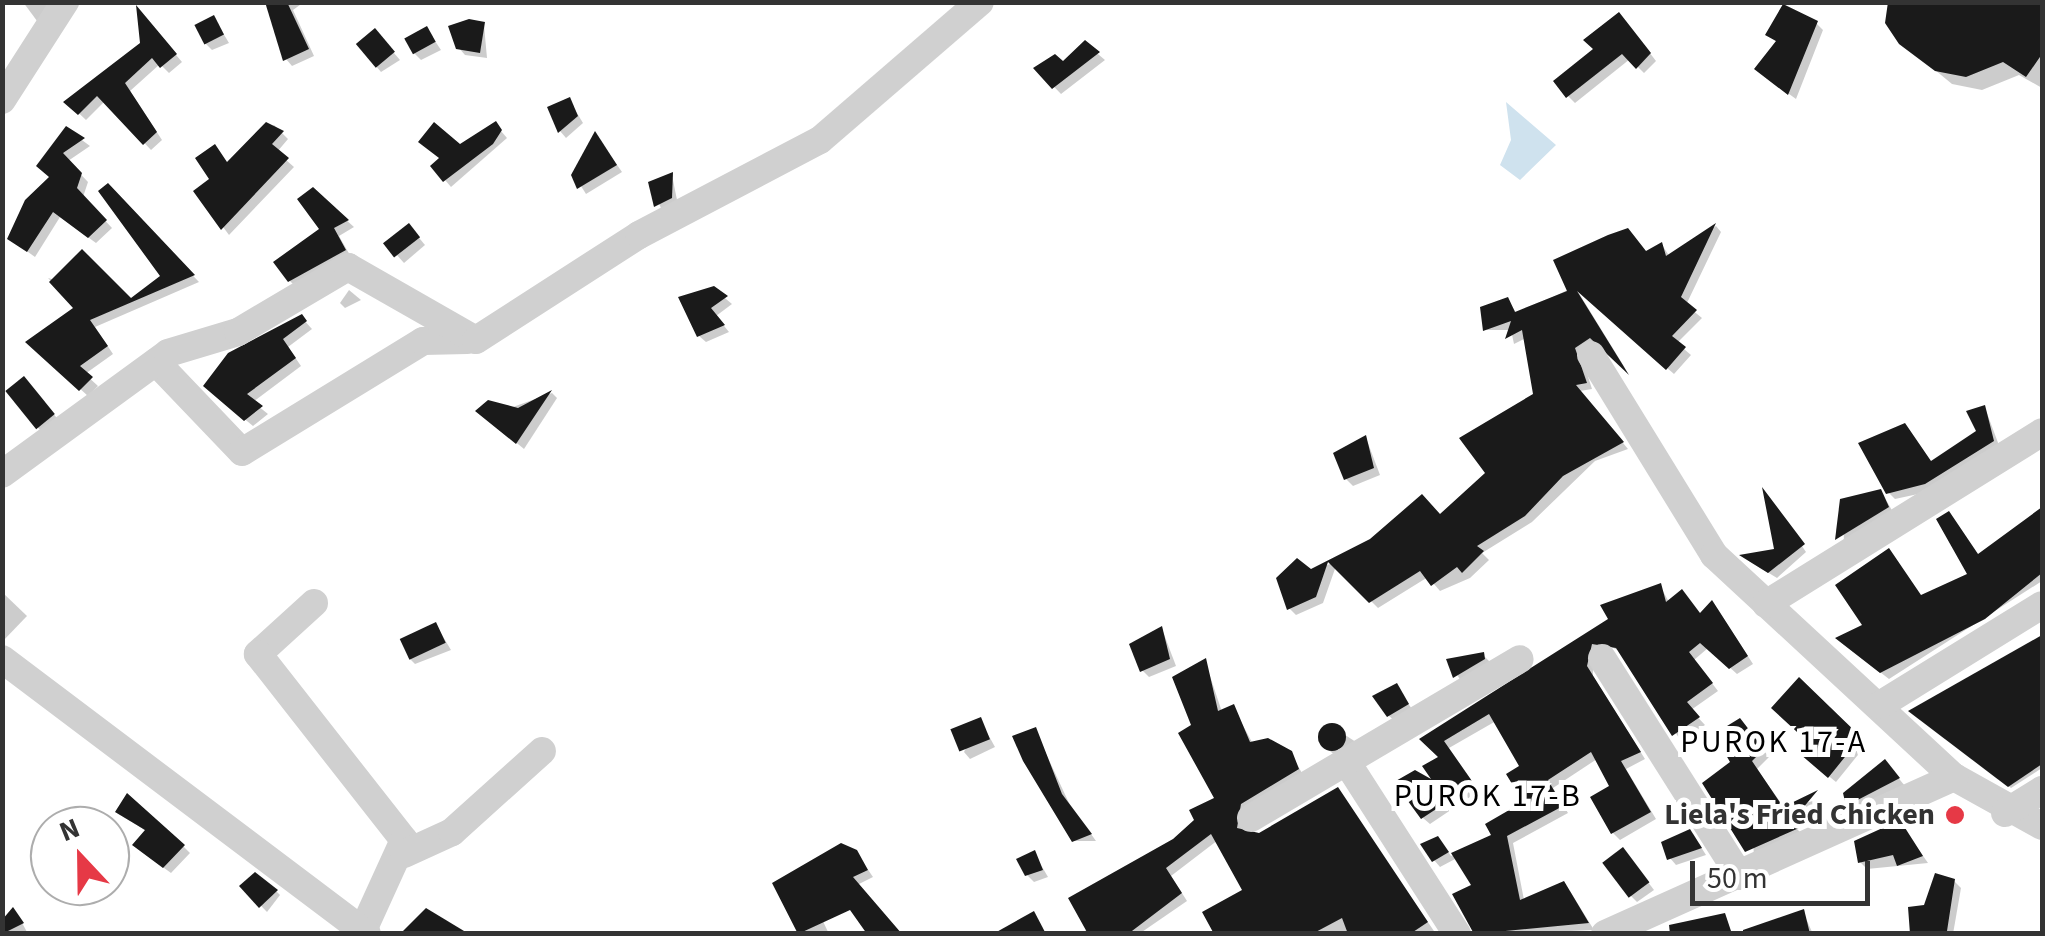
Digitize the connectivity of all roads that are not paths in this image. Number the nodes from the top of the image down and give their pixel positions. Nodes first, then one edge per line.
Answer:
1 (65, 2) edge
2 (980, 2) edge
3 (2, 100) edge
4 (468, 340) junction
5 (1591, 355) dead end
6 (156, 362) junction
7 (2042, 432) edge
8 (4, 461) edge
9 (314, 604) dead end
10 (1766, 604) junction
11 (2042, 605) edge
12 (1602, 658) dead end
13 (2, 659) edge
14 (1520, 660) dead end
15 (1880, 705) junction
16 (542, 750) dead end
17 (1346, 761) junction
18 (1954, 777) junction
19 (2042, 790) edge
20 (2005, 813) junction
21 (1251, 818) dead end
22 (2042, 826) edge
23 (404, 854) junction
24 (1740, 876) junction
25 (365, 932) edge
26 (1457, 934) edge
27 (1605, 934) edge

1 - 3 street
2 - 4 street
4 - 6 street
4 - 6 street
5 - 10 street
6 - 8 street
7 - 10 street
9 - 23 street
10 - 15 street
11 - 15 street
12 - 24 street
13 - 25 street
14 - 17 street
15 - 18 street
16 - 23 street
17 - 21 street
17 - 26 street
18 - 20 street
18 - 24 street
19 - 20 street
20 - 22 street
23 - 25 street
24 - 27 street

